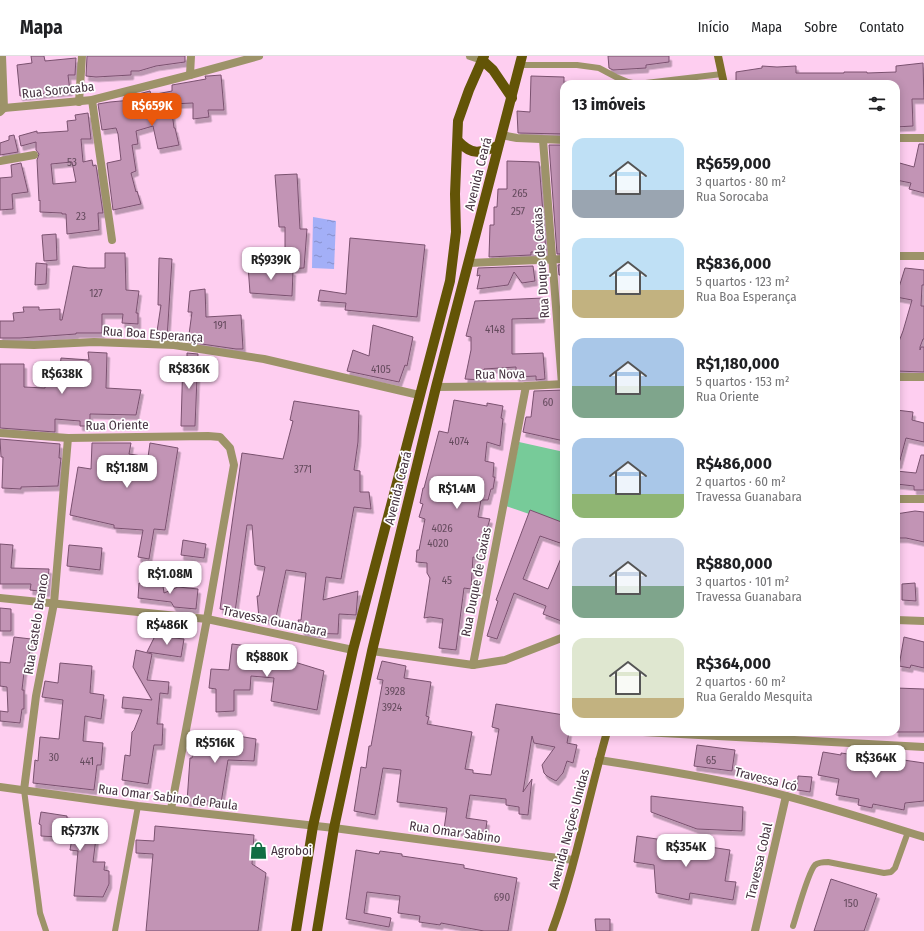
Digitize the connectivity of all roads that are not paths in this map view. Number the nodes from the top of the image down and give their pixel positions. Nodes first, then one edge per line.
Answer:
1 (2, 56) edge
2 (82, 56) edge
3 (191, 56) edge
4 (259, 56) edge
5 (470, 56) edge
6 (718, 56) edge
7 (483, 58) edge
8 (521, 61) edge
9 (722, 74) junction
10 (190, 75) junction
11 (622, 80) edge
12 (671, 80) edge
13 (723, 80) edge
14 (512, 98) junction
15 (92, 100) junction
16 (79, 102) junction
17 (2, 110) edge
18 (501, 135) junction
19 (900, 138) edge
20 (924, 138) edge
21 (544, 140) junction
22 (560, 140) edge
23 (458, 141) junction
24 (498, 146) junction
25 (34, 155) dead end
26 (0, 161) edge
27 (112, 240) dead end
28 (900, 256) edge
29 (924, 256) edge
30 (560, 259) edge
31 (553, 260) junction
32 (469, 263) junction
33 (0, 344) edge
34 (560, 347) edge
35 (900, 377) edge
36 (924, 377) edge
37 (560, 384) edge
38 (526, 386) junction
39 (436, 387) junction
40 (419, 395) junction
41 (0, 433) edge
42 (68, 438) junction
43 (900, 498) edge
44 (924, 499) edge
45 (0, 598) edge
46 (54, 603) junction
47 (207, 619) junction
48 (900, 620) edge
49 (924, 621) edge
50 (560, 639) edge
51 (353, 650) junction
52 (372, 651) junction
53 (473, 665) junction
54 (606, 736) edge
55 (718, 736) edge
56 (924, 747) edge
57 (599, 760) junction
58 (0, 787) edge
59 (24, 790) junction
60 (786, 796) junction
61 (138, 806) junction
62 (171, 809) junction
63 (313, 826) junction
64 (334, 828) junction
65 (908, 832) junction
66 (924, 837) edge
67 (573, 860) junction
68 (793, 926) dead end
69 (46, 931) edge
70 (115, 931) edge
71 (296, 931) edge
72 (317, 931) edge
73 (552, 931) edge
74 (755, 931) edge

1 - 17 street
2 - 16 street
3 - 10 street
4 - 10 street, Rua Sorocaba
5 - 7 street
6 - 9 street
7 - 14 main road
7 - 23 main road, Avenida Ceará
8 - 11 lane
8 - 14 main road, Avenida Ceará
9 - 12 lane
9 - 13 street
10 - 15 street, Rua Sorocaba
14 - 18 main road, Avenida Ceará
15 - 16 street, Rua Sorocaba
15 - 27 street
16 - 17 street, Rua Sorocaba
18 - 21 street
18 - 24 main road, Avenida Ceará
19 - 20 street
21 - 22 street
21 - 31 street, Rua Duque de Caxias
23 - 24 main road
23 - 40 main road, Avenida Ceará
24 - 32 main road, Avenida Ceará
25 - 26 street
28 - 29 street
30 - 31 street
31 - 32 street
31 - 34 street, Rua Duque de Caxias
32 - 39 main road, Avenida Ceará
33 - 40 street, Rua Boa Esperança
35 - 36 street
37 - 38 street, Rua Nova
38 - 39 street, Rua Nova
38 - 53 street, Rua Duque de Caxias
39 - 52 main road, Avenida Ceará
40 - 51 main road, Avenida Ceará
41 - 42 street, Rua Oriente
42 - 46 street, Rua Castelo Branco
42 - 47 street, Rua Oriente
43 - 44 street
45 - 46 street, Travessa Guanabara
46 - 47 street, Travessa Guanabara
46 - 59 street, Rua Castelo Branco
47 - 51 street, Travessa Guanabara
47 - 62 street
48 - 49 street
50 - 53 street
51 - 63 main road, Avenida Ceará
52 - 53 street
52 - 64 main road, Avenida Ceará
54 - 57 street, Avenida Nações Unidas
55 - 56 street
57 - 60 street, Travessa Icó
57 - 67 street, Avenida Nações Unidas
58 - 59 street, Rua Omar Sabino de Paula
59 - 61 street, Rua Omar Sabino de Paula
59 - 69 lane
60 - 65 street, Travessa Icó
60 - 74 street, Travessa Cobal
61 - 62 street, Rua Omar Sabino de Paula
61 - 70 lane
62 - 63 street, Rua Omar Sabino de Paula
63 - 64 street, Rua Omar Sabino de Paula
63 - 71 main road, Avenida Ceará
64 - 67 street, Rua Omar Sabino
64 - 72 main road, Avenida Ceará
65 - 66 street, Travessa Icó
65 - 68 lane
67 - 73 street, Avenida Nações Unidas

